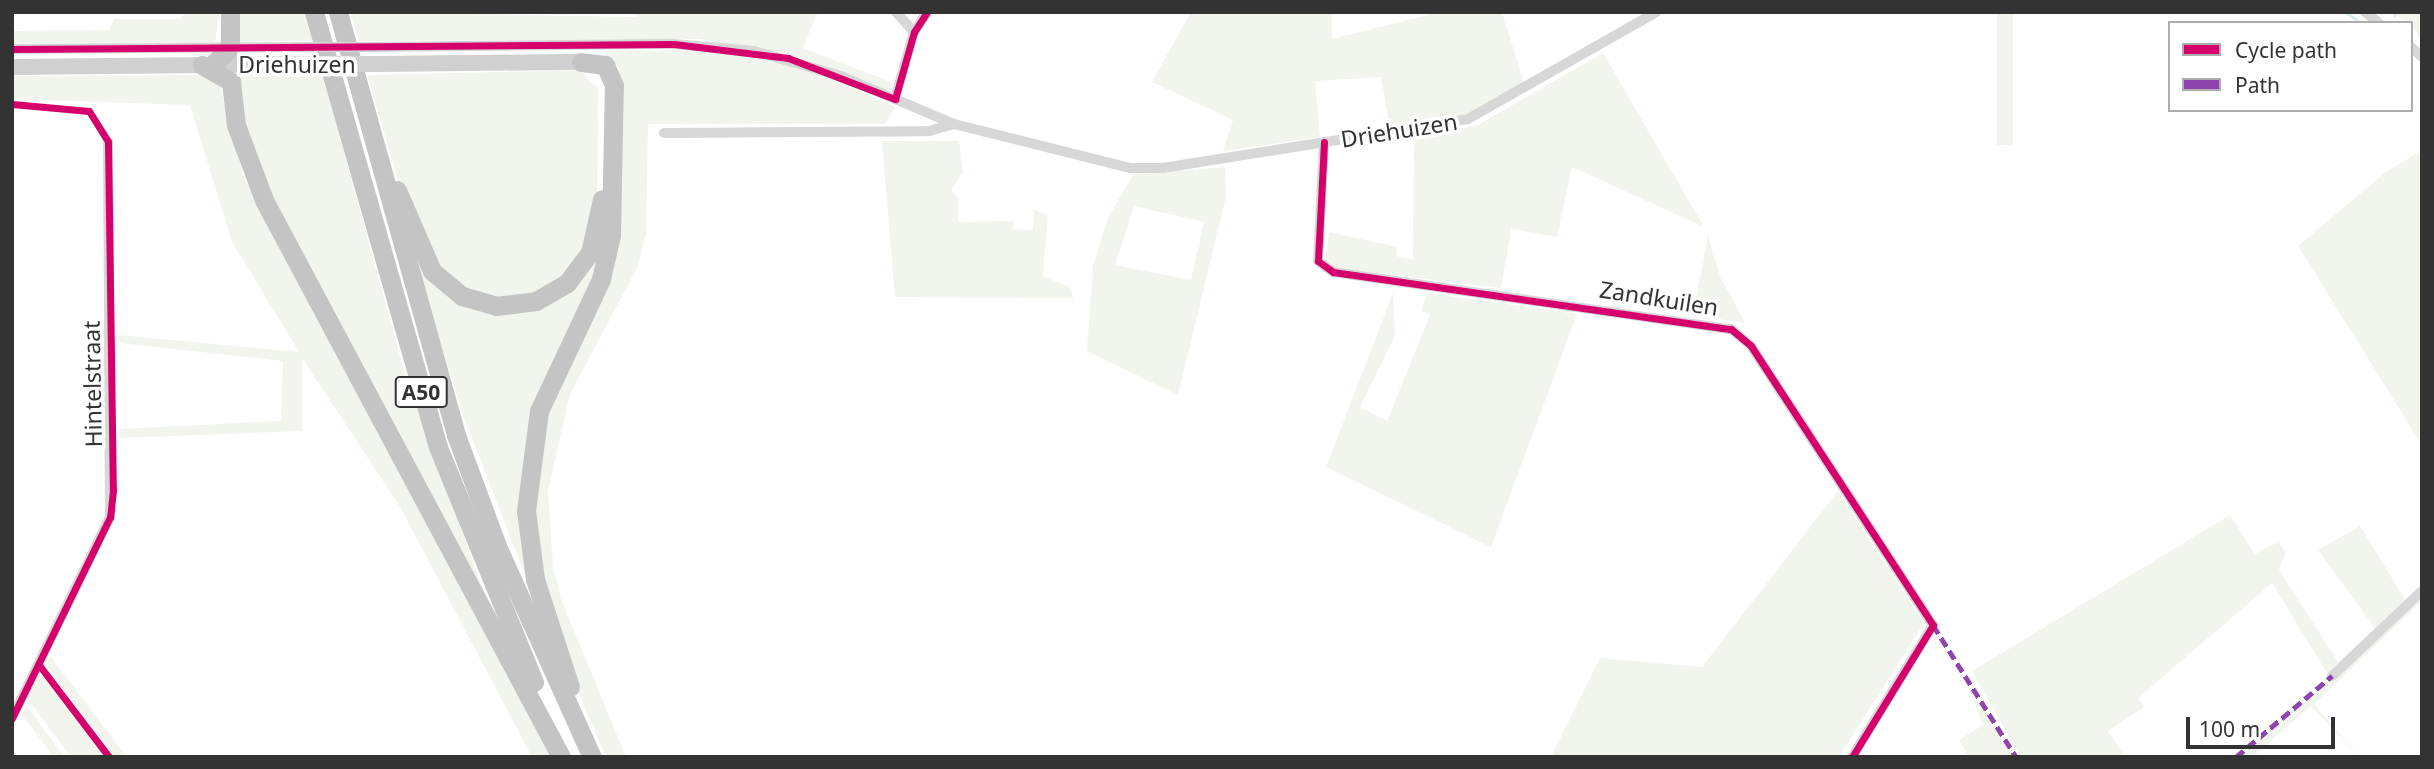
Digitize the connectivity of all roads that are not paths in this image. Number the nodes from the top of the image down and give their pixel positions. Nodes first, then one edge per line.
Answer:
1 (230, 12) edge
2 (314, 12) edge
3 (897, 12) edge
4 (927, 12) edge
5 (1656, 12) edge
6 (341, 21) edge
7 (914, 32) junction
8 (230, 48) junction
9 (12, 49) edge
10 (581, 62) junction
11 (207, 65) junction
12 (12, 67) edge
13 (895, 99) junction
14 (954, 124) junction
15 (664, 133) dead end
16 (108, 142) dead end
17 (1324, 142) junction
18 (2422, 591) edge
19 (2332, 676) dead end
20 (12, 718) edge
21 (588, 749) edge
22 (561, 757) edge
23 (569, 757) edge
24 (1853, 757) edge

1 - 8 highway
2 - 23 highway, A50
3 - 7 street
4 - 7 street
5 - 17 street, Driehuizen
6 - 10 highway, A50
6 - 21 highway, A50
7 - 13 street
8 - 9 street, Driehuizen
8 - 11 highway
8 - 13 street, Driehuizen, bridge
10 - 11 main road, Driehuizen, bridge
10 - 21 highway, A50
11 - 12 main road, Driehuizen
11 - 22 highway, A50
13 - 14 street, Driehuizen
14 - 15 street, Driehuizen
14 - 17 street, Driehuizen
16 - 20 street, Hintelstraat
17 - 24 street, Zandkuilen
18 - 19 street

